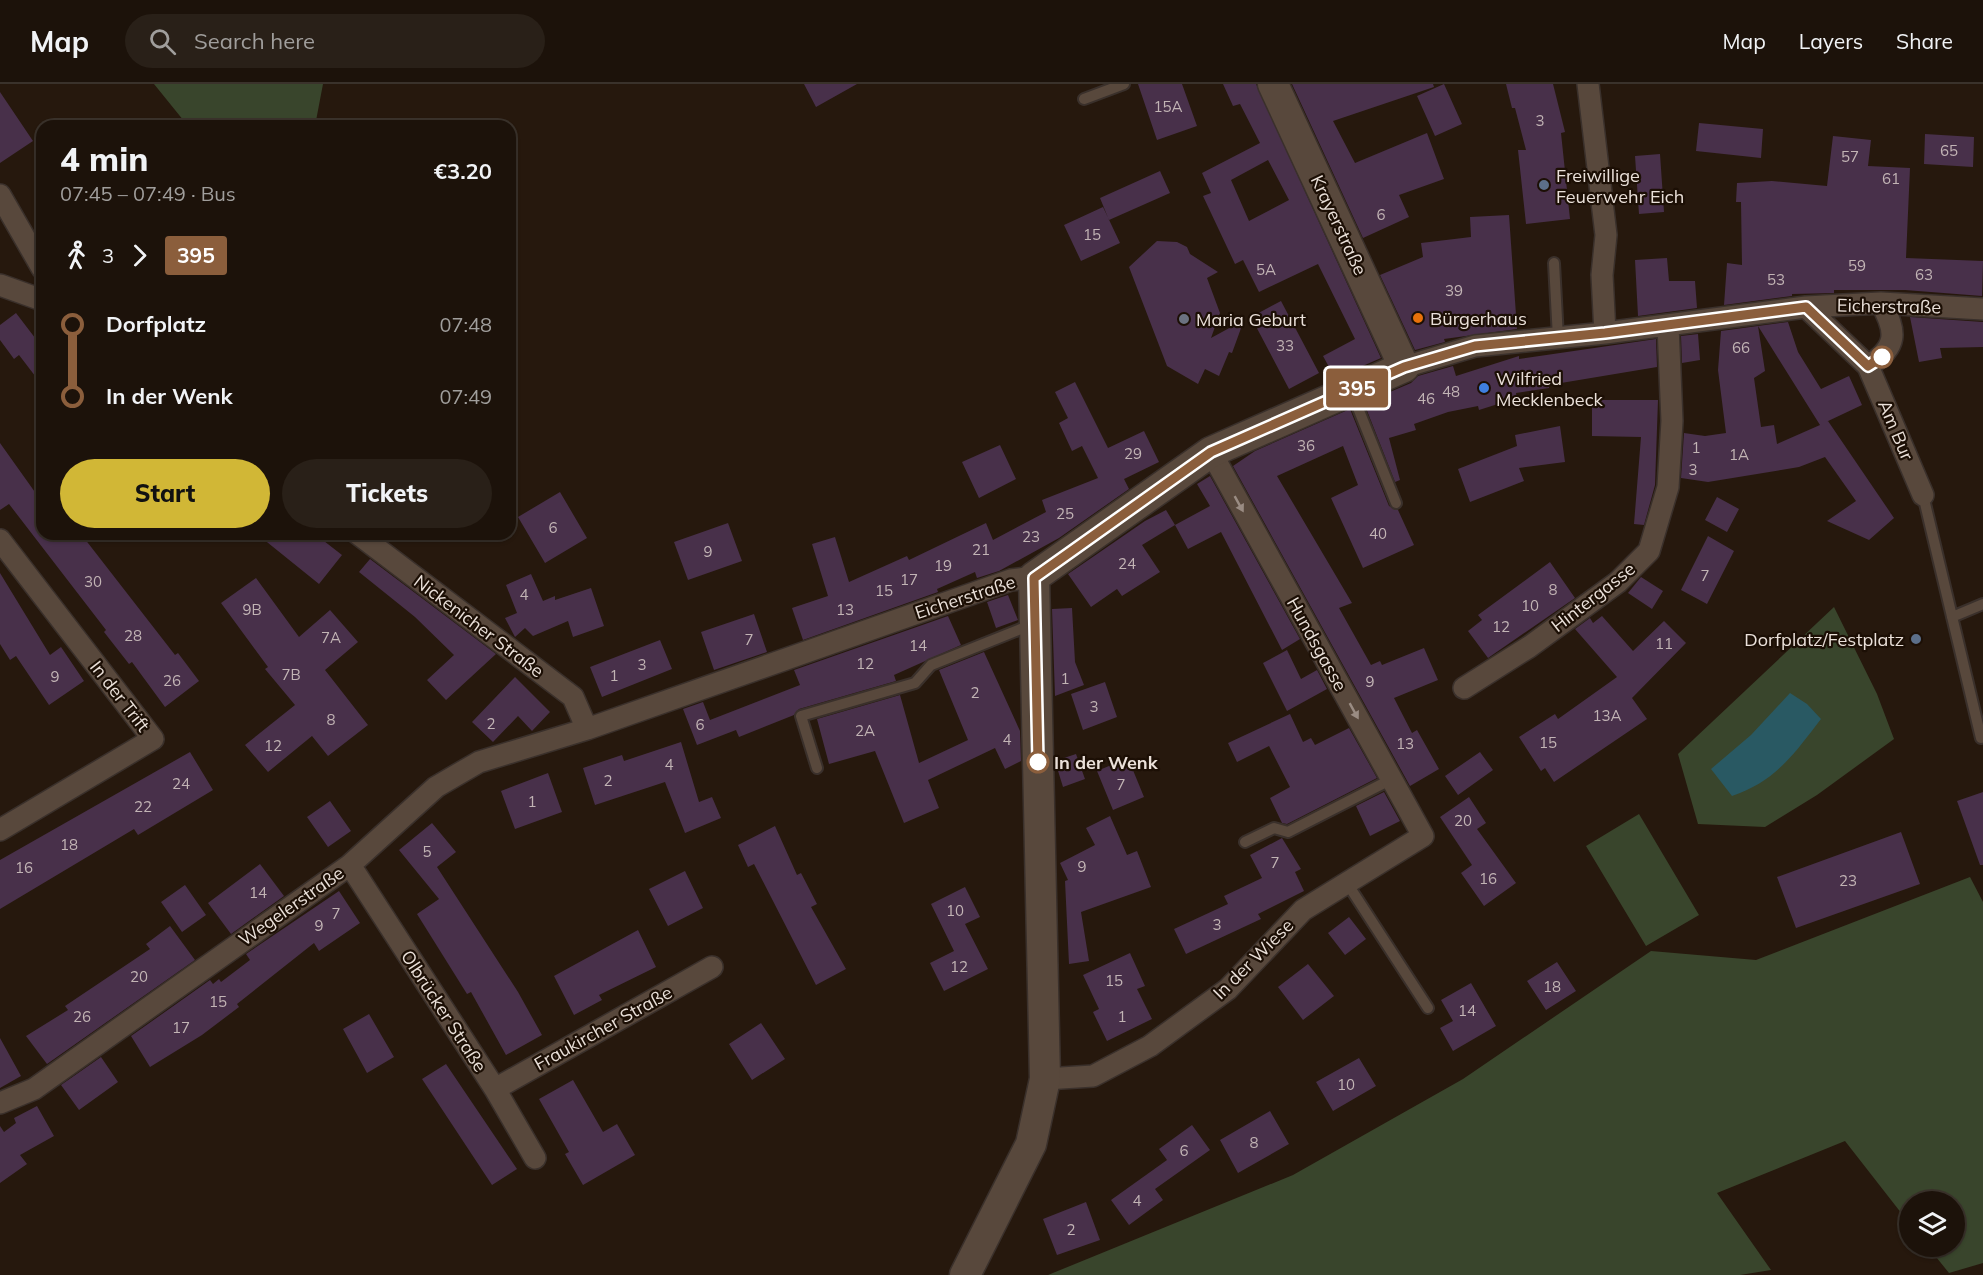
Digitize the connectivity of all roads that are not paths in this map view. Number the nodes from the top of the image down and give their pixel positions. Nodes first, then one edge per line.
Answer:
1 (1124, 84) edge
2 (1273, 84) edge
3 (1588, 84) edge
4 (1084, 99) dead end
5 (0, 195) edge
6 (36, 258) edge
7 (1554, 263) dead end
8 (0, 285) edge
9 (36, 298) edge
10 (1881, 303) junction
11 (1806, 307) junction
12 (1983, 309) edge
13 (1668, 325) junction
14 (1605, 333) junction
15 (1558, 338) junction
16 (1868, 366) junction
17 (1404, 367) junction
18 (1351, 390) junction
19 (1211, 452) junction
20 (1923, 495) joint
21 (1396, 503) dead end
22 (0, 540) edge
23 (366, 540) edge
24 (1034, 578) junction
25 (1983, 604) edge
26 (1952, 617) junction
27 (1036, 623) junction
28 (1464, 688) dead end
29 (587, 729) junction
30 (1981, 738) dead end
31 (817, 768) dead end
32 (1392, 779) junction
33 (0, 830) edge
34 (1423, 836) joint
35 (1245, 842) dead end
36 (350, 865) junction
37 (1347, 883) junction
38 (712, 967) dead end
39 (1428, 1008) dead end
40 (1045, 1079) junction
41 (495, 1089) junction
42 (0, 1103) edge
43 (535, 1158) dead end
44 (965, 1275) edge

1 - 4 lane
2 - 17 street, Krayerstraße
3 - 14 street
5 - 6 street
7 - 15 lane
8 - 9 street
10 - 11 street, Eicherstraße
10 - 12 street, Eicherstraße
10 - 16 street
11 - 13 street, Eicherstraße
11 - 16 street, Am Bur
13 - 14 street, Eicherstraße
13 - 28 street, Hintergasse
14 - 15 street, Eicherstraße
15 - 17 street, Eicherstraße
16 - 20 street, Am Bur
17 - 18 street, Eicherstraße
18 - 19 street, Eicherstraße
18 - 21 lane
19 - 24 street, Eicherstraße
19 -> 32 street, Hundsgasse
20 - 26 lane
22 - 33 street, In der Trift
23 - 29 street, Nickenicher Straße
24 - 27 street
24 - 29 street, Eicherstraße
25 - 26 lane
26 - 30 lane
27 - 31 lane
27 - 40 street
29 - 36 street, Wegelerstraße
32 - 34 street, Hundsgasse
32 - 35 lane
34 - 37 street, In der Wiese
36 - 41 street, Olbrücker Straße
36 - 42 street, Wegelerstraße
37 - 39 lane
37 - 40 street, In der Wiese
38 - 41 street, Fraukircher Straße
40 - 44 street
41 - 43 street, Olbrücker Straße

